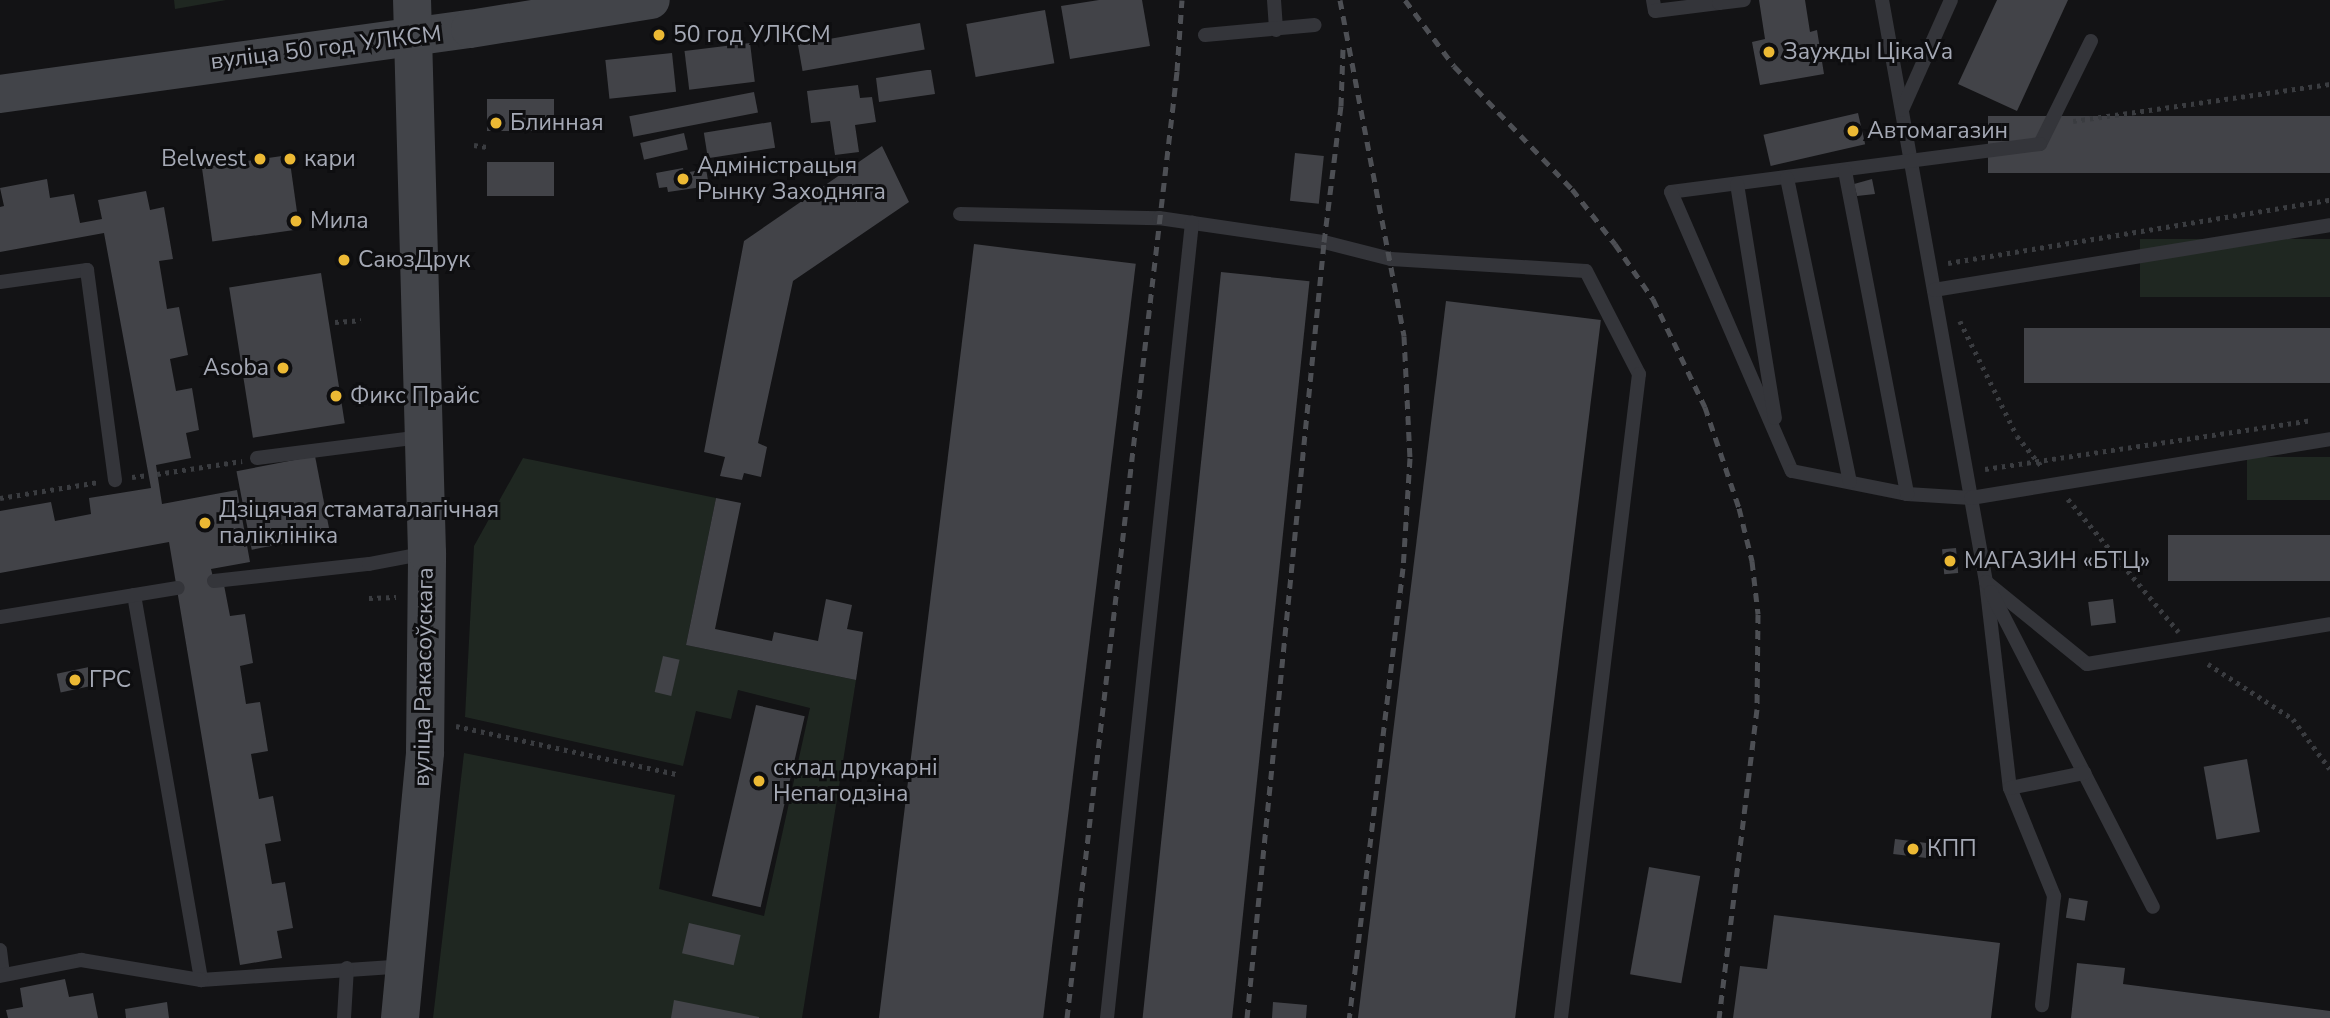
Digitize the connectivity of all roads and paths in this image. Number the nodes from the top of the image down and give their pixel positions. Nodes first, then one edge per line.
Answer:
1 (651, 0) edge
2 (1274, 0) edge
3 (1653, 0) edge
4 (1744, 0) edge
5 (1882, 0) edge
6 (1951, 0) edge
7 (1719, 1) edge
8 (412, 18) edge
9 (1315, 25) dead end
10 (1276, 30) junction
11 (1205, 35) dead end
12 (2091, 41) dead end
13 (2330, 84) edge
14 (0, 94) edge
15 (1902, 110) junction
16 (2051, 124) junction
17 (474, 145) dead end
18 (487, 147) dead end
19 (1911, 163) junction
20 (1845, 171) junction
21 (1787, 178) junction
22 (1737, 184) junction
23 (2330, 200) edge
24 (960, 214) dead end
25 (1192, 223) junction
26 (2330, 225) edge
27 (0, 282) edge
28 (1939, 289) junction
29 (361, 320) dead end
30 (335, 322) dead end
31 (2317, 419) dead end
32 (424, 437) junction
33 (1779, 439) junction
34 (2330, 439) edge
35 (257, 458) joint
36 (2037, 461) junction
37 (1966, 472) junction
38 (157, 474) dead end
39 (149, 475) dead end
40 (115, 480) junction
41 (1850, 482) junction
42 (2056, 484) junction
43 (1907, 494) junction
44 (0, 498) edge
45 (1971, 498) junction
46 (427, 553) junction
47 (214, 581) dead end
48 (1986, 582) junction
49 (178, 588) dead end
50 (134, 595) junction
51 (0, 617) edge
52 (2330, 624) edge
53 (2190, 646) junction
54 (455, 726) dead end
55 (2330, 769) edge
56 (2084, 773) junction
57 (680, 775) dead end
58 (2010, 788) junction
59 (2152, 907) dead end
60 (0, 950) edge
61 (406, 966) junction
62 (347, 968) junction
63 (2, 975) edge
64 (201, 980) junction
65 (2042, 1005) dead end
66 (344, 1018) edge
67 (400, 1018) edge
68 (1107, 1018) edge
69 (1561, 1018) edge

1 - 8 main road, вуліца 50 год УЛКСМ
2 - 10 lane
3 - 7 lane
4 - 7 lane
5 - 15 lane
6 - 15 lane
8 - 14 main road, вуліца 50 год УЛКСМ
8 - 32 main road, вуліца Ракасоўскага
9 - 10 lane
10 - 11 lane
12 - 16 lane
13 - 16 path
15 - 19 lane
16 - 19 lane
17 - 18 path
19 - 20 lane
19 - 28 lane
20 - 21 lane
20 - 43 lane
21 - 22 lane
21 - 41 lane
22 - 33 lane
22 - 33 lane
23 - 28 path
24 - 25 lane
25 - 68 lane
25 - 69 lane
26 - 28 lane
27 - 40 lane
28 - 36 path
28 - 37 lane
29 - 30 path
31 - 36 path
32 - 35 lane
32 - 46 main road, вуліца Ракасоўскага
33 - 41 lane
34 - 42 lane
35 - 38 path
36 - 37 path
36 - 42 path
37 - 45 lane
39 - 40 path
40 - 44 path
41 - 43 lane
42 - 45 lane
42 - 53 path
43 - 45 lane
45 - 48 lane
46 - 47 lane
46 - 61 main road, вуліца Ракасоўскага
48 - 53 lane
48 - 56 lane
48 - 58 lane
49 - 50 lane
50 - 51 lane
50 - 64 lane
52 - 53 lane
53 - 55 path
54 - 57 path
56 - 58 lane
56 - 59 lane
58 - 65 lane
60 - 63 lane
61 - 62 lane
61 - 67 main road, вуліца Ракасоўскага
62 - 64 lane
62 - 66 lane
63 - 64 lane

